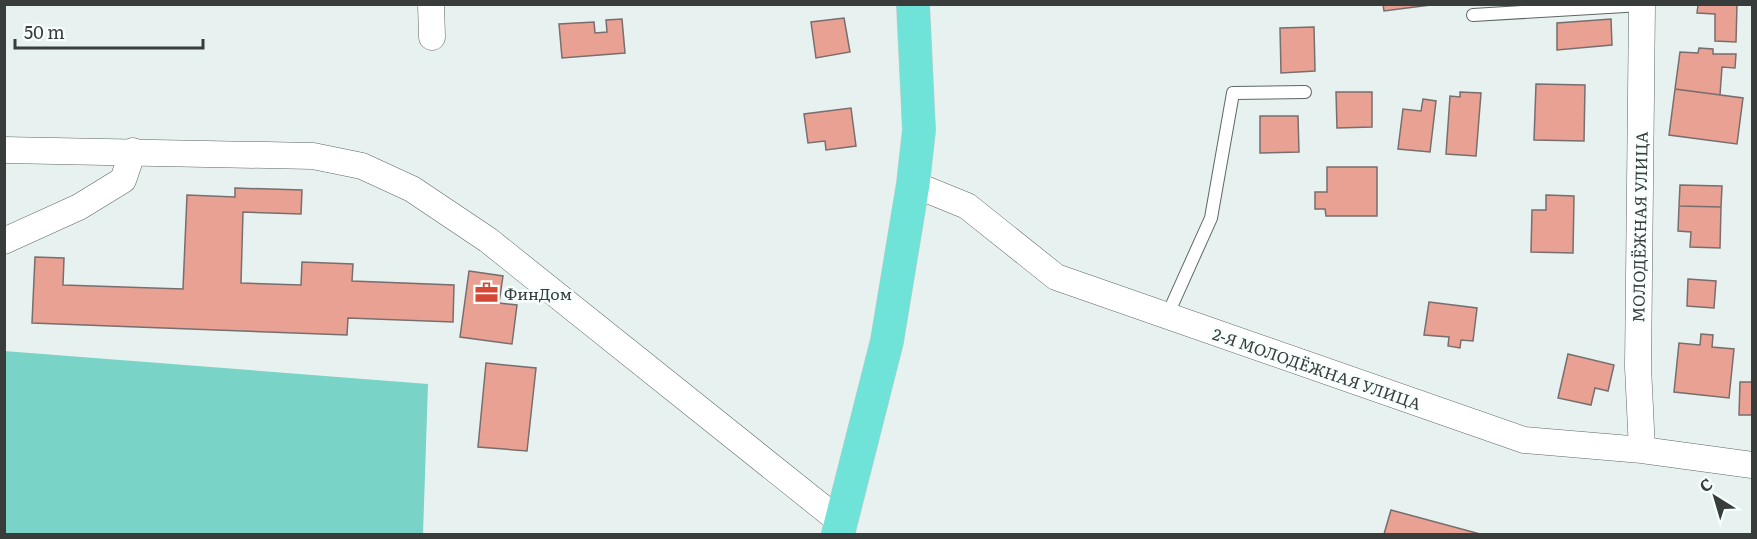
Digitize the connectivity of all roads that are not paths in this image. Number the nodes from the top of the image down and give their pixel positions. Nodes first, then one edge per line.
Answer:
1 (431, 4) edge
2 (914, 4) edge
3 (1642, 5) edge
4 (1473, 15) dead end
5 (432, 37) dead end
6 (1305, 92) dead end
7 (4, 150) edge
8 (133, 151) junction
9 (913, 184) junction
10 (4, 241) edge
11 (1167, 316) junction
12 (1642, 450) junction
13 (1748, 469) edge
14 (840, 529) edge

1 - 5 street
2 - 9 main road
3 - 4 lane
3 - 12 street, МОЛОДЁЖНАЯ УЛИЦА
6 - 11 lane
7 - 8 street
8 - 10 street
8 - 14 street
9 - 11 street, 2-Я МОЛОДЁЖНАЯ УЛИЦА
9 - 14 main road
11 - 12 street, 2-Я МОЛОДЁЖНАЯ УЛИЦА
12 - 13 street, 2-Я МОЛОДЁЖНАЯ УЛИЦА

